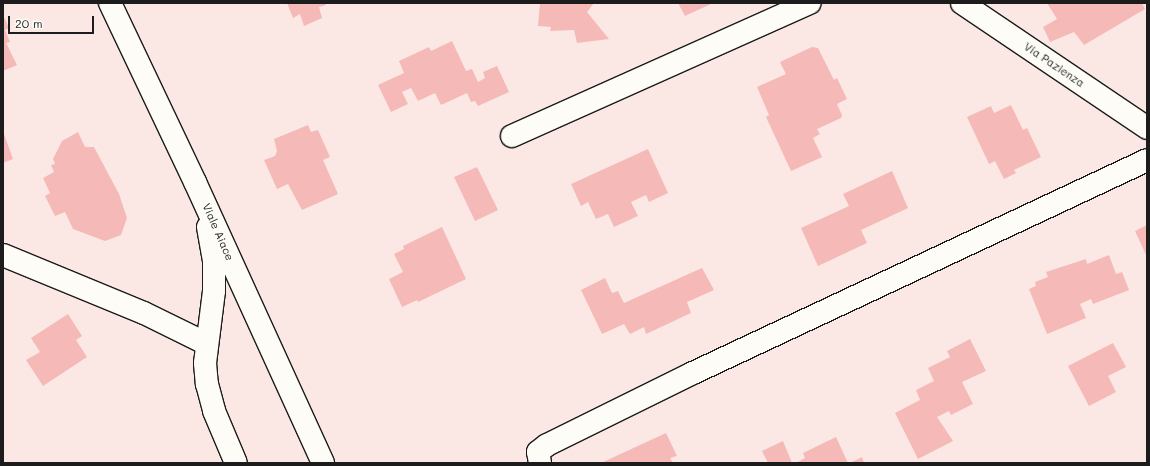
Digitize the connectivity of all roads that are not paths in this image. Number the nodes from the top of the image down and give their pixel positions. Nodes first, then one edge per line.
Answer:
1 (110, 3) edge
2 (810, 3) edge
3 (962, 3) edge
4 (1147, 128) edge
5 (512, 136) dead end
6 (1147, 160) edge
7 (196, 182) junction
8 (3, 255) edge
9 (207, 344) junction
10 (236, 463) edge
11 (323, 463) edge
12 (540, 463) edge

1 - 7 street, Viale Aiace
2 - 5 street
3 - 4 street, Via Pazienza
6 - 12 street
7 - 9 street
7 - 11 street, Viale Aiace
8 - 9 street
9 - 10 street

